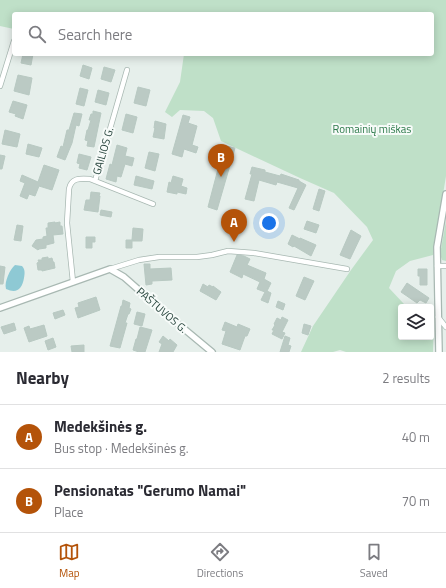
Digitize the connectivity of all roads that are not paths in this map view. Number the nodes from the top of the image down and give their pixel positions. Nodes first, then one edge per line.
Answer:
1 (12, 47) edge
2 (127, 70) dead end
3 (0, 86) edge
4 (95, 181) junction
5 (446, 194) edge
6 (153, 204) dead end
7 (437, 266) junction
8 (446, 266) edge
9 (110, 269) junction
10 (347, 269) dead end
11 (73, 282) junction
12 (0, 308) edge
13 (438, 318) junction
14 (446, 327) edge
15 (212, 352) edge
16 (439, 352) edge

1 - 3 street
2 - 4 street, GAILIOS G.
4 - 6 street
4 - 11 street, GAILIOS G.
5 - 7 street
7 - 8 street
7 - 13 street
9 - 10 street
9 - 11 street
9 - 15 street, PAŠTUVOS G.
11 - 12 street
13 - 14 street
13 - 16 street

